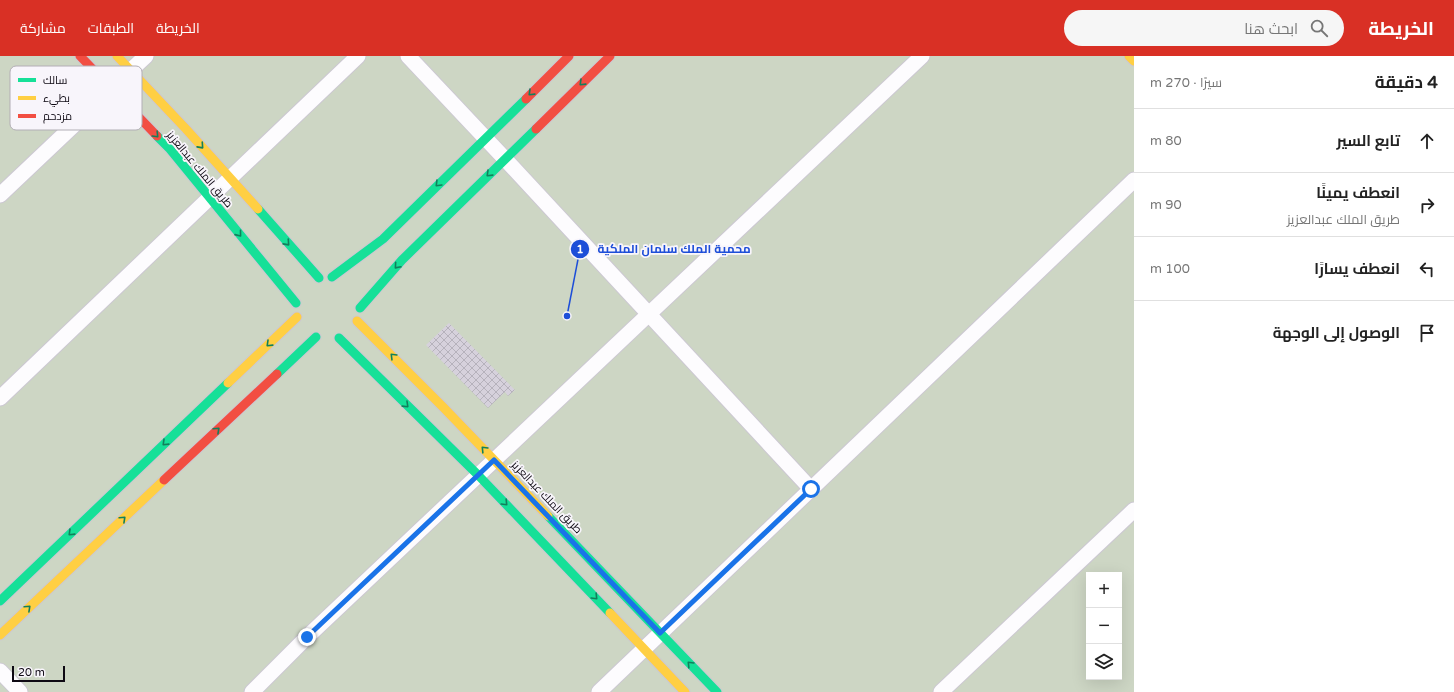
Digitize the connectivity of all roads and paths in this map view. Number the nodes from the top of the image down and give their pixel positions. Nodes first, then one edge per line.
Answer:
1 (80, 56) edge
2 (117, 56) edge
3 (146, 56) edge
4 (358, 56) edge
5 (408, 56) edge
6 (569, 56) edge
7 (610, 56) edge
8 (922, 56) edge
9 (1129, 56) edge
10 (1134, 61) edge
11 (90, 66) edge
12 (127, 66) edge
13 (135, 66) edge
14 (142, 82) edge
15 (142, 120) edge
16 (69, 130) edge
17 (485, 138) junction
18 (505, 159) junction
19 (230, 178) junction
20 (1134, 180) edge
21 (0, 195) edge
22 (210, 198) junction
23 (332, 277) junction
24 (342, 280) dead end
25 (301, 291) dead end
26 (357, 295) dead end
27 (296, 303) junction
28 (360, 308) junction
29 (649, 314) junction
30 (297, 317) junction
31 (309, 333) junction
32 (0, 398) edge
33 (494, 460) junction
34 (478, 475) junction
35 (811, 489) junction
36 (1134, 510) edge
37 (0, 601) edge
38 (660, 633) junction
39 (0, 635) edge
40 (644, 648) junction
41 (0, 671) edge
42 (20, 692) edge
43 (252, 692) edge
44 (599, 692) edge
45 (685, 692) edge
46 (717, 692) edge
47 (940, 692) edge

1 - 11 street, طريق الملك عبدالعزيز
2 - 12 street, طريق الملك عبدالعزيز
3 - 13 street
4 - 19 street
5 - 17 street
6 -> 17 street
7 -> 18 street
8 - 29 street
9 - 10 street
14 -> 19 street, طريق الملك عبدالعزيز
15 -> 22 street, طريق الملك عبدالعزيز
16 - 21 street
17 - 18 street
17 -> 23 street
18 -> 28 street
18 - 29 street
19 - 22 street
19 -> 23 street, طريق الملك عبدالعزيز
20 - 35 street
22 -> 27 street, طريق الملك عبدالعزيز
22 - 32 street
23 - 24 street
25 - 27 street
26 - 28 street
27 - 30 street
33 -> 28 street, طريق الملك عبدالعزيز
29 - 33 street
29 - 35 street
30 - 31 street
30 -> 37 street
31 -> 34 street
39 -> 31 street
33 - 34 street
33 - 38 street, طريق الملك عبدالعزيز
34 -> 40 street
34 - 43 street
35 - 38 street
36 - 47 street
38 - 40 street
46 -> 38 street, طريق الملك عبدالعزيز
40 - 44 street
40 - 45 street
41 - 42 street

